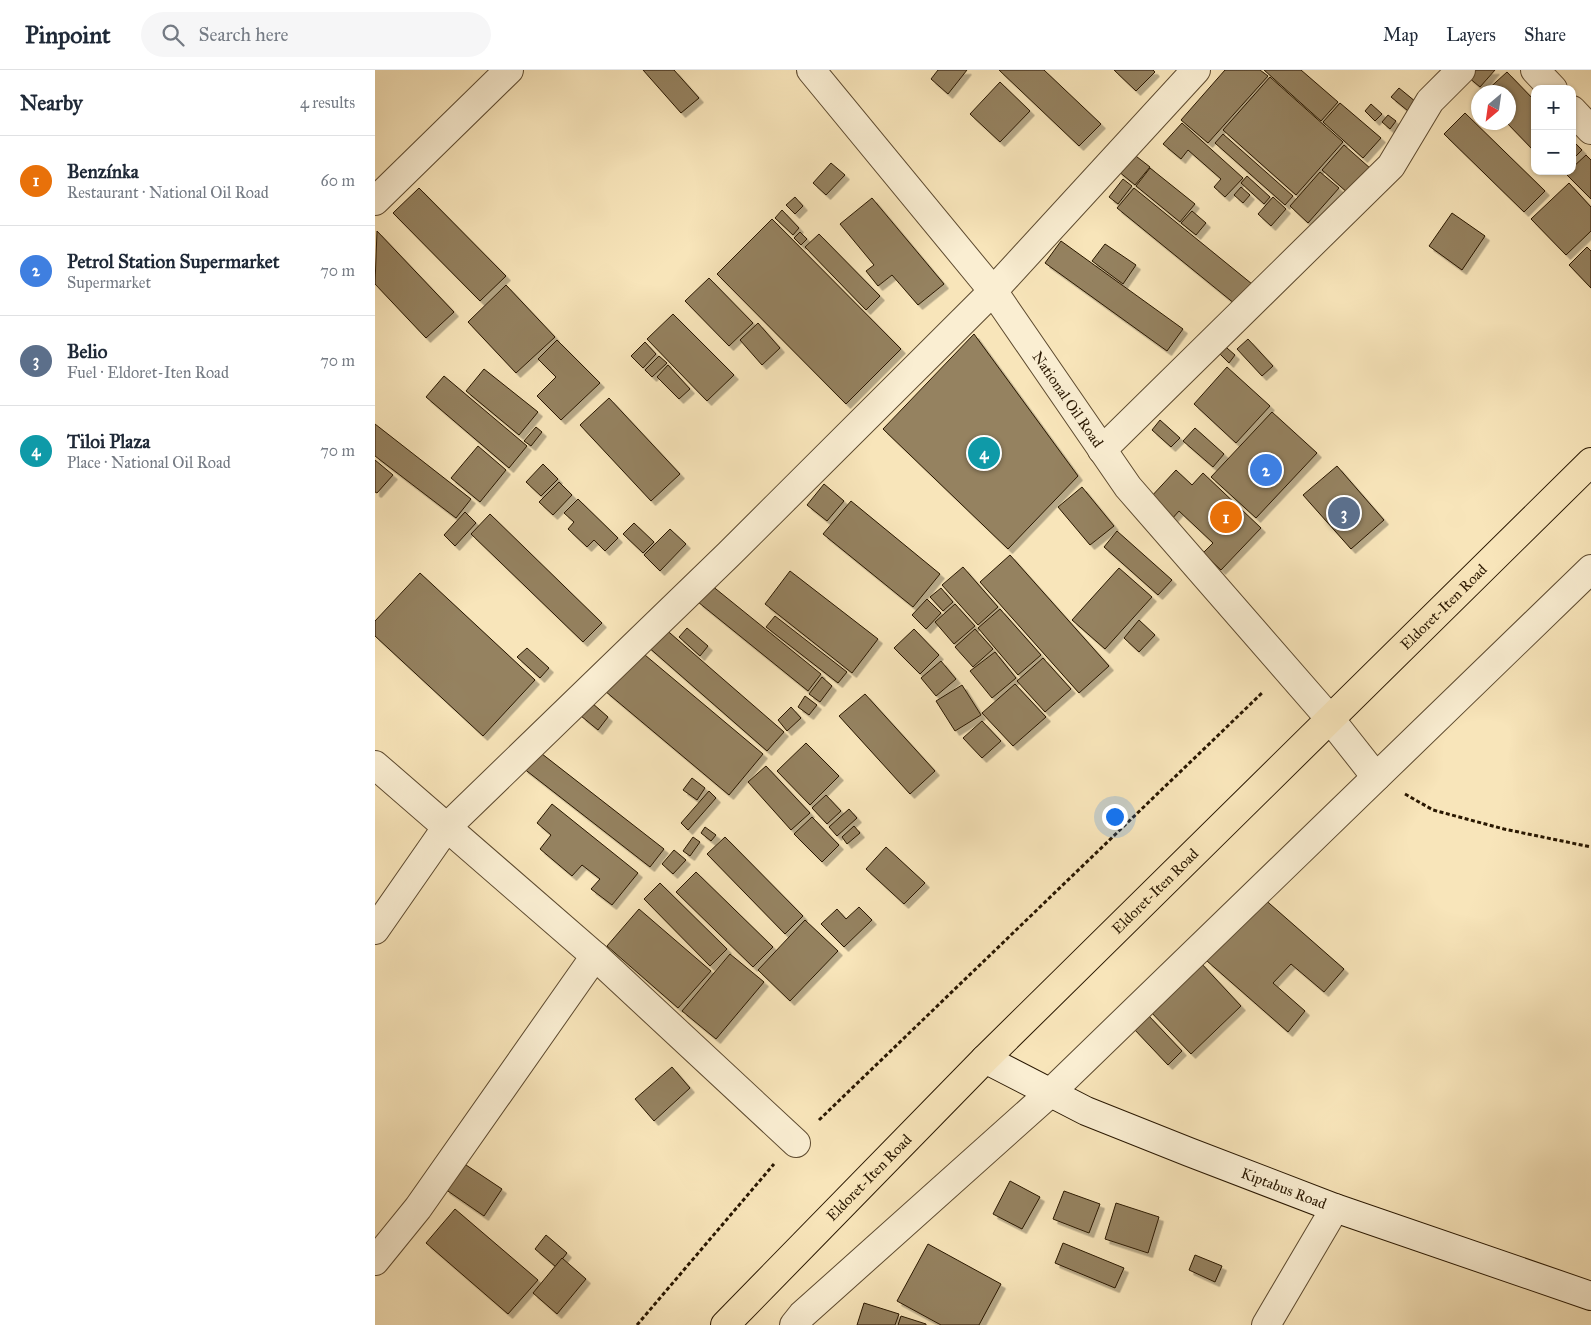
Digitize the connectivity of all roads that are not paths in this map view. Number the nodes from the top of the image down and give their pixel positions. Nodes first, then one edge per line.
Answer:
1 (509, 70) edge
2 (811, 70) edge
3 (1196, 70) edge
4 (1461, 70) edge
5 (1535, 70) edge
6 (1549, 85) edge
7 (1576, 114) edge
8 (1591, 130) edge
9 (375, 201) edge
10 (993, 291) junction
11 (1102, 450) junction
12 (1591, 462) edge
13 (1591, 569) edge
14 (1331, 720) junction
15 (375, 765) edge
16 (1376, 777) junction
17 (445, 828) junction
18 (375, 930) edge
19 (595, 956) junction
20 (985, 1060) junction
21 (1050, 1093) junction
22 (796, 1143) road end
23 (1335, 1208) junction
24 (375, 1261) edge
25 (1591, 1296) edge
26 (725, 1325) edge
27 (794, 1325) edge
28 (1266, 1325) edge

1 - 9 street
2 - 10 street, National Oil Road
3 - 10 street
4 - 11 street
5 - 6 street
7 - 8 street
10 - 11 street, National Oil Road
10 - 17 street
11 - 14 street, National Oil Road
12 - 14 main road, Eldoret-Iten Road
13 - 16 street
14 - 16 street, National Oil Road
14 - 20 main road, Eldoret-Iten Road
15 - 17 street
16 - 21 street
17 - 18 street
17 - 19 street
19 - 22 street
19 - 24 street
20 - 21 street, Kiptabus Road
20 - 26 main road, Eldoret-Iten Road
21 - 23 street, Kiptabus Road
21 - 27 street
23 - 25 street, Kiptabus Road
23 - 28 street

